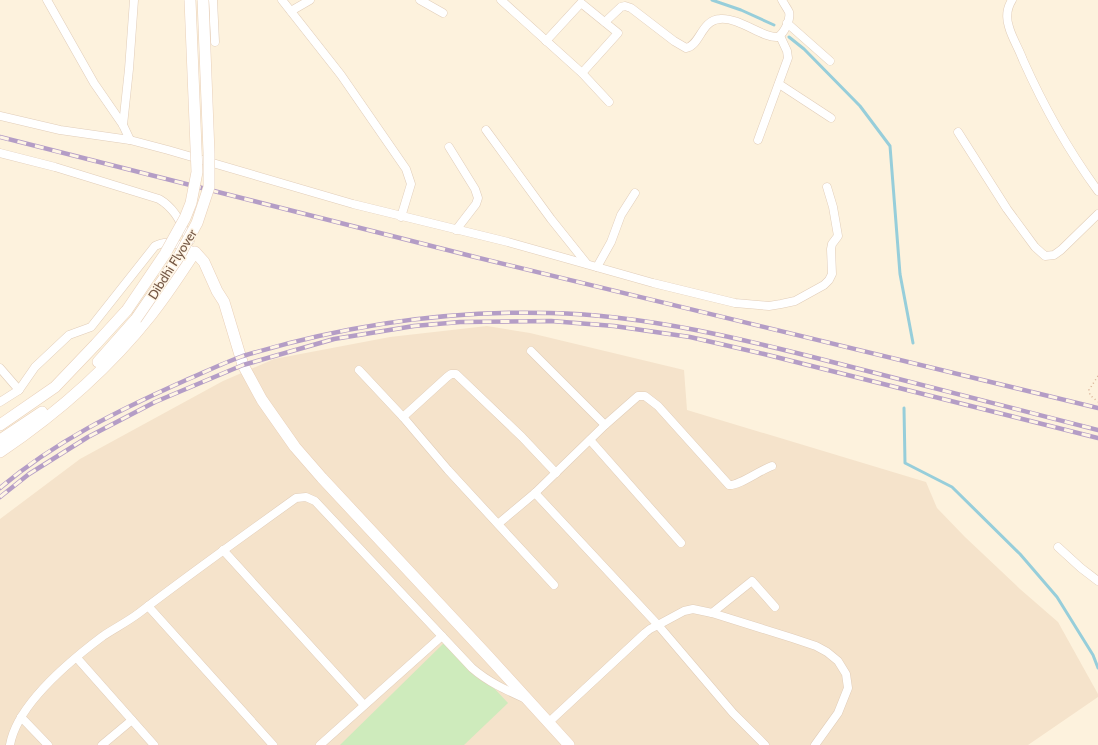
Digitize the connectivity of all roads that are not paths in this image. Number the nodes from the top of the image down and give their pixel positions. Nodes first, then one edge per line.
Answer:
1 (46, 0) edge
2 (134, 0) edge
3 (190, 0) edge
4 (204, 0) edge
5 (213, 0) edge
6 (282, 0) edge
7 (310, 0) edge
8 (420, 0) edge
9 (501, 0) edge
10 (782, 0) edge
11 (1012, 0) edge
12 (290, 11) junction
13 (443, 13) dead end
14 (605, 22) junction
15 (787, 23) junction
16 (780, 36) junction
17 (546, 41) junction
18 (214, 42) dead end
19 (830, 61) dead end
20 (582, 73) junction
21 (778, 84) junction
22 (609, 102) dead end
23 (0, 116) edge
24 (831, 118) dead end
25 (123, 125) junction
26 (486, 130) dead end
27 (958, 132) dead end
28 (130, 140) junction
29 (758, 140) dead end
30 (449, 148) dead end
31 (0, 153) edge
32 (827, 187) dead end
33 (1098, 191) edge
34 (635, 193) dead end
35 (1098, 214) edge
36 (401, 217) junction
37 (456, 230) junction
38 (195, 252) junction
39 (587, 264) junction
40 (597, 267) junction
41 (531, 351) dead end
42 (0, 368) edge
43 (359, 370) dead end
44 (19, 390) junction
45 (0, 402) edge
46 (403, 417) junction
47 (0, 425) edge
48 (605, 425) junction
49 (0, 440) edge
50 (590, 440) junction
51 (0, 452) edge
52 (772, 466) dead end
53 (556, 473) junction
54 (535, 493) junction
55 (498, 524) junction
56 (682, 543) dead end
57 (1058, 547) dead end
58 (224, 550) junction
59 (1098, 581) edge
60 (554, 585) dead end
61 (148, 606) junction
62 (774, 607) dead end
63 (712, 613) junction
64 (658, 625) junction
65 (442, 636) junction
66 (77, 658) junction
67 (528, 700) junction
68 (364, 705) junction
69 (21, 717) junction
70 (132, 720) junction
71 (548, 723) junction
72 (10, 745) edge
73 (48, 745) edge
74 (102, 745) edge
75 (154, 745) edge
76 (273, 745) edge
77 (320, 745) edge
78 (569, 745) edge
79 (765, 745) edge
80 (814, 745) edge

1 - 25 street
2 - 25 street
3 - 47 main road, Dibdhi Flyover, bridge
4 - 49 main road, Dibdhi Flyover, bridge
5 - 18 street
6 - 12 street
7 - 12 street
8 - 13 street
9 - 17 street
10 - 15 street
11 - 33 street
12 - 36 street
14 - 16 street
14 - 17 street
14 - 20 street
15 - 16 street
15 - 19 street
16 - 21 street
17 - 20 street
20 - 22 street
21 - 24 street
21 - 29 street
23 - 28 street
25 - 28 street
26 - 39 street
27 - 35 street
28 - 36 street
30 - 37 street
31 - 38 street
32 - 40 street
34 - 40 street
36 - 37 street
37 - 39 street
38 - 44 street
38 - 51 main road
38 - 67 main road
39 - 40 street
41 - 48 street
42 - 44 street
43 - 46 street
44 - 45 street
46 - 53 street
46 - 55 street
48 - 50 street
48 - 52 street
50 - 53 street
50 - 56 street
53 - 54 street
54 - 55 street
54 - 64 street
55 - 60 street
57 - 59 street
58 - 61 street
58 - 65 street
58 - 68 street
61 - 66 street
61 - 76 street
62 - 63 street
63 - 64 street
63 - 80 street
64 - 71 street
64 - 79 street
65 - 67 street
65 - 68 street
66 - 69 street
66 - 70 street
67 - 71 main road
68 - 77 street
69 - 72 street
69 - 73 street
70 - 74 street
70 - 75 street
71 - 78 main road

